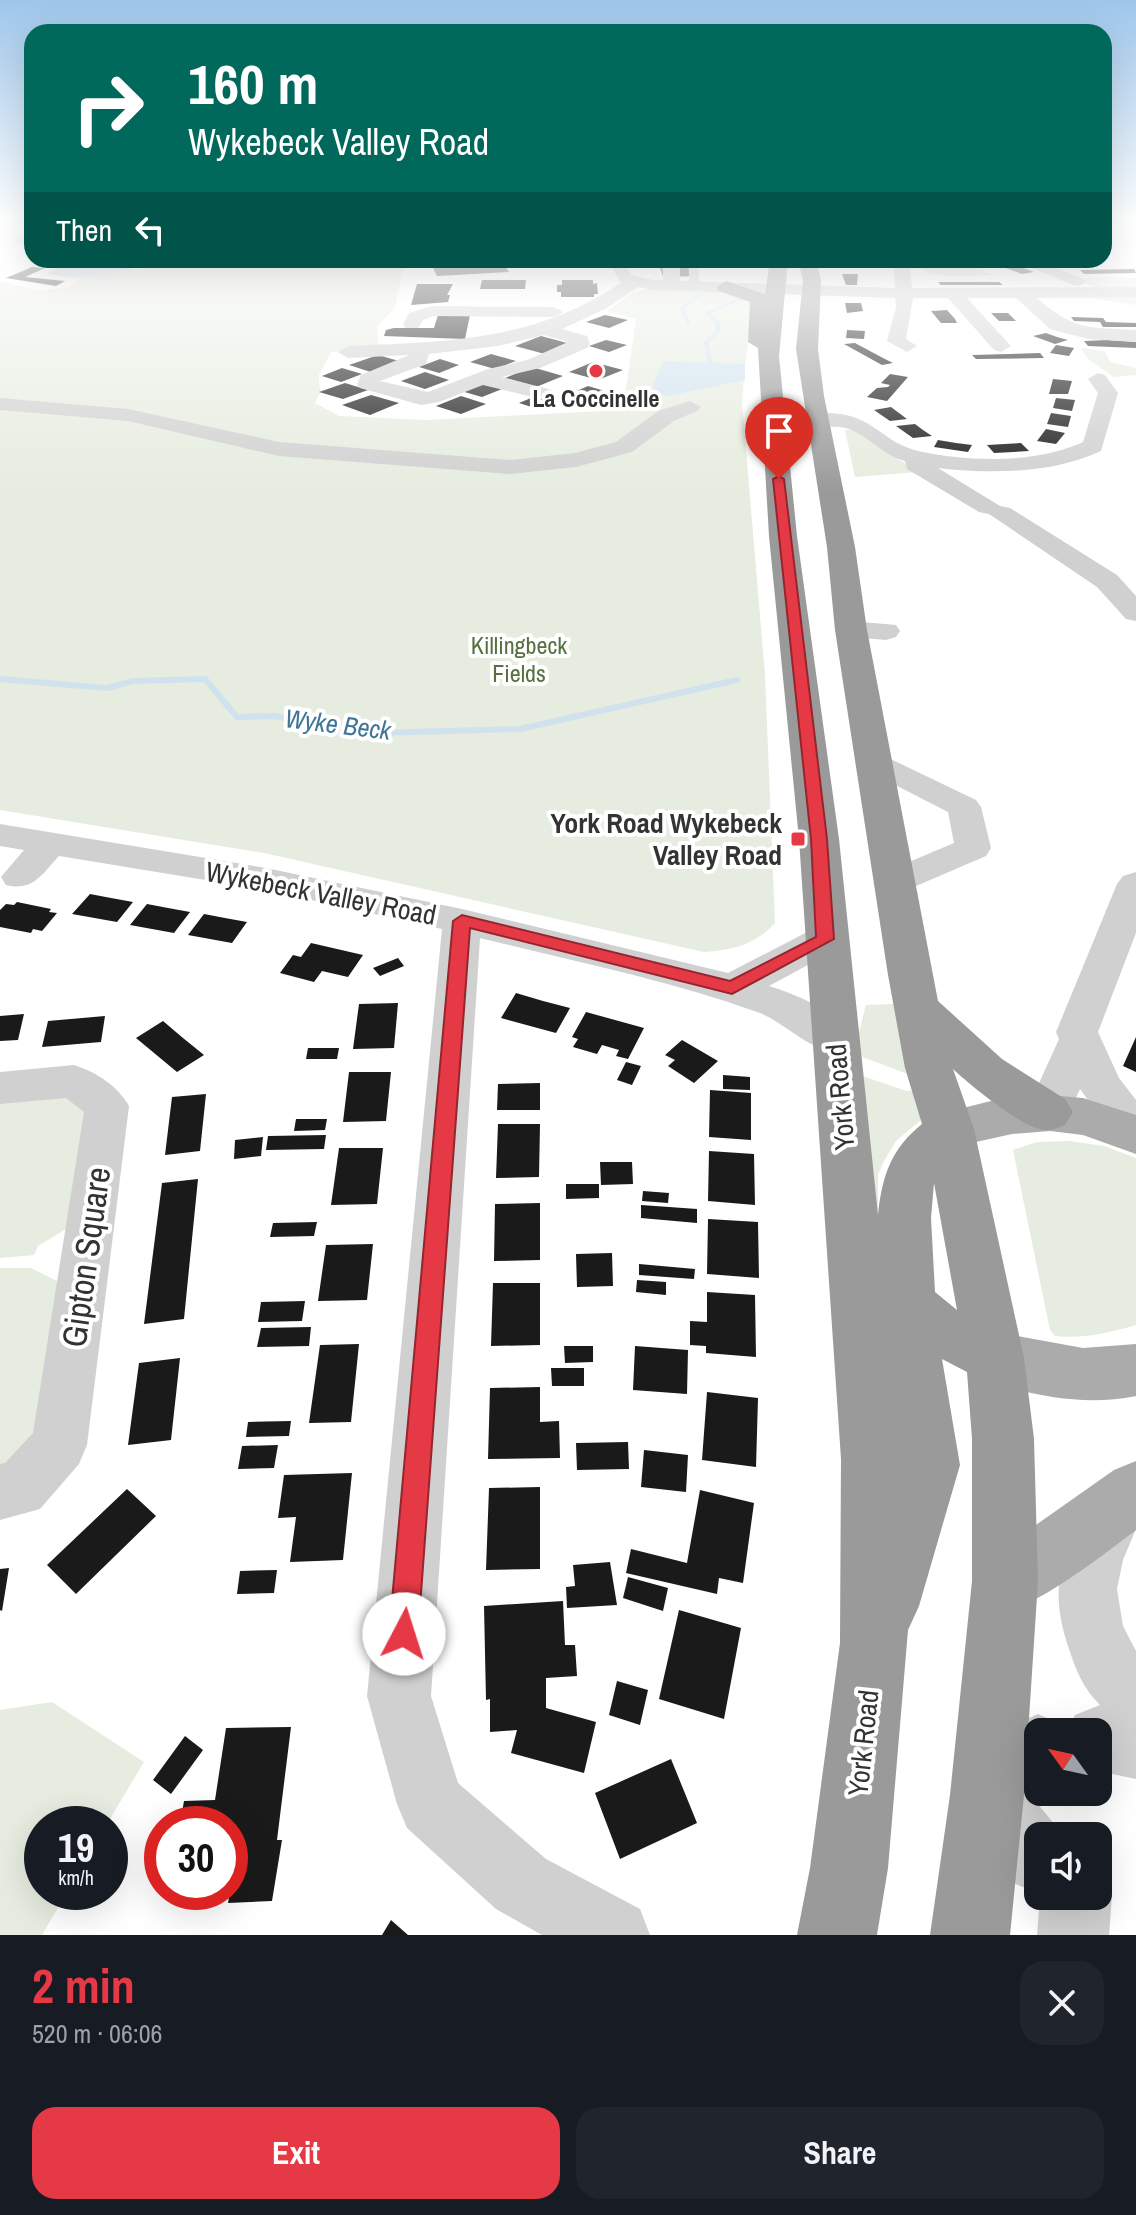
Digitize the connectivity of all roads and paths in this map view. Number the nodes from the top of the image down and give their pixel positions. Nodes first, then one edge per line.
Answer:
1 (425, 313) edge
2 (486, 313) edge
3 (534, 313) edge
4 (552, 313) edge
5 (586, 313) edge
6 (759, 313) edge
7 (774, 313) edge
8 (807, 313) edge
9 (903, 313) edge
10 (971, 313) edge
11 (1044, 313) edge
12 (579, 317) junction
13 (412, 324) dead end
14 (547, 330) junction
15 (1136, 336) edge
16 (1024, 345) dead end
17 (907, 346) dead end
18 (973, 346) dead end
19 (1001, 346) junction
20 (419, 349) junction
21 (348, 352) dead end
22 (769, 362) junction
23 (481, 379) junction
24 (1099, 381) dead end
25 (545, 394) dead end
26 (0, 404) edge
27 (690, 407) dead end
28 (817, 420) junction
29 (903, 454) junction
30 (1136, 613) edge
31 (851, 630) junction
32 (886, 631) dead end
33 (876, 762) junction
34 (0, 835) edge
35 (50, 844) junction
36 (21, 878) edge
37 (896, 881) junction
38 (1136, 884) edge
39 (462, 921) junction
40 (825, 939) junction
41 (732, 988) junction
42 (917, 1008) junction
43 (834, 1038) junction
44 (1079, 1041) junction
45 (0, 1088) edge
46 (1048, 1112) junction
47 (949, 1129) junction
48 (1136, 1134) edge
49 (853, 1250) junction
50 (908, 1307) junction
51 (995, 1358) junction
52 (1136, 1370) edge
53 (0, 1492) edge
54 (1126, 1499) edge
55 (1005, 1581) junction
56 (874, 1643) junction
57 (1136, 1697) edge
58 (1112, 1741) edge
59 (1136, 1746) edge
60 (1024, 1758) edge
61 (1000, 1820) edge
62 (1075, 1910) edge
63 (614, 1935) edge
64 (837, 1935) edge
65 (970, 1935) edge
66 (1073, 1935) edge

1 - 13 street
2 - 3 street
4 - 12 street
5 - 12 street
6 - 22 highway
7 - 22 highway, York Road
8 - 28 highway
9 - 17 street
10 - 19 street
11 - 15 street
12 - 14 street
14 - 20 street
14 - 23 street
16 - 19 street
18 - 19 street
20 - 21 street
20 - 23 street
22 - 40 highway, York Road
23 - 25 street
24 - 29 street
26 - 27 street
28 - 29 street
28 - 31 highway
29 - 30 street
31 - 32 street
31 - 33 highway
33 - 37 highway
33 - 37 street
34 - 35 street, Wykebeck Valley Road
35 - 36 street
35 - 39 street, Wykebeck Valley Road
37 - 42 highway
38 - 44 street
39 - 41 street, Wykebeck Valley Road
39 - 63 street
40 - 41 street
40 - 43 highway, York Road
41 - 43 street, Wykebeck Valley Road
42 - 46 highway
42 - 47 highway
43 - 49 highway, York Road
44 - 46 street
44 - 48 street
45 - 53 street, Gipton Square
46 - 47 main road
46 - 48 main road
47 - 50 highway
47 - 51 highway
49 - 50 highway
49 - 56 highway, York Road
50 - 51 highway
50 - 56 highway
51 - 52 main road
51 - 55 highway
54 - 55 main road
54 - 57 street
55 - 61 highway
56 - 64 highway, York Road
58 - 59 street
60 - 61 street
61 - 65 highway
62 - 66 street

